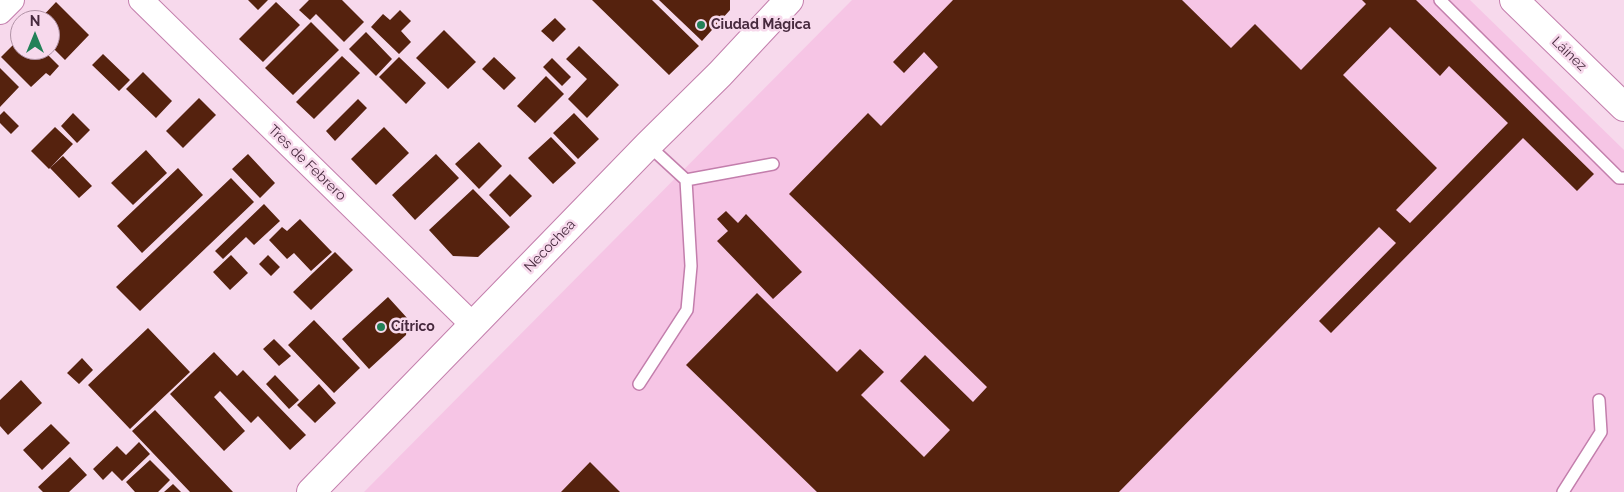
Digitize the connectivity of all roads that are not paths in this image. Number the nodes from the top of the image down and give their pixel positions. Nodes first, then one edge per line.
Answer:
1 (12, 0) edge
2 (141, 0) edge
3 (789, 0) edge
4 (1440, 0) edge
5 (1514, 0) edge
6 (0, 12) edge
7 (1624, 108) edge
8 (648, 145) junction
9 (773, 164) dead end
10 (1624, 178) edge
11 (686, 180) junction
12 (473, 325) junction
13 (639, 384) dead end
14 (1598, 400) dead end
15 (311, 492) edge
16 (1563, 492) edge

1 - 6 street
2 - 12 street, Tres de Febrero
3 - 8 main road, Necochea
4 - 10 lane
5 - 7 main road, Láinez
8 - 11 lane
8 - 12 main road, Necochea
9 - 11 lane
11 - 13 lane
12 - 15 main road, Necochea
14 - 16 lane

